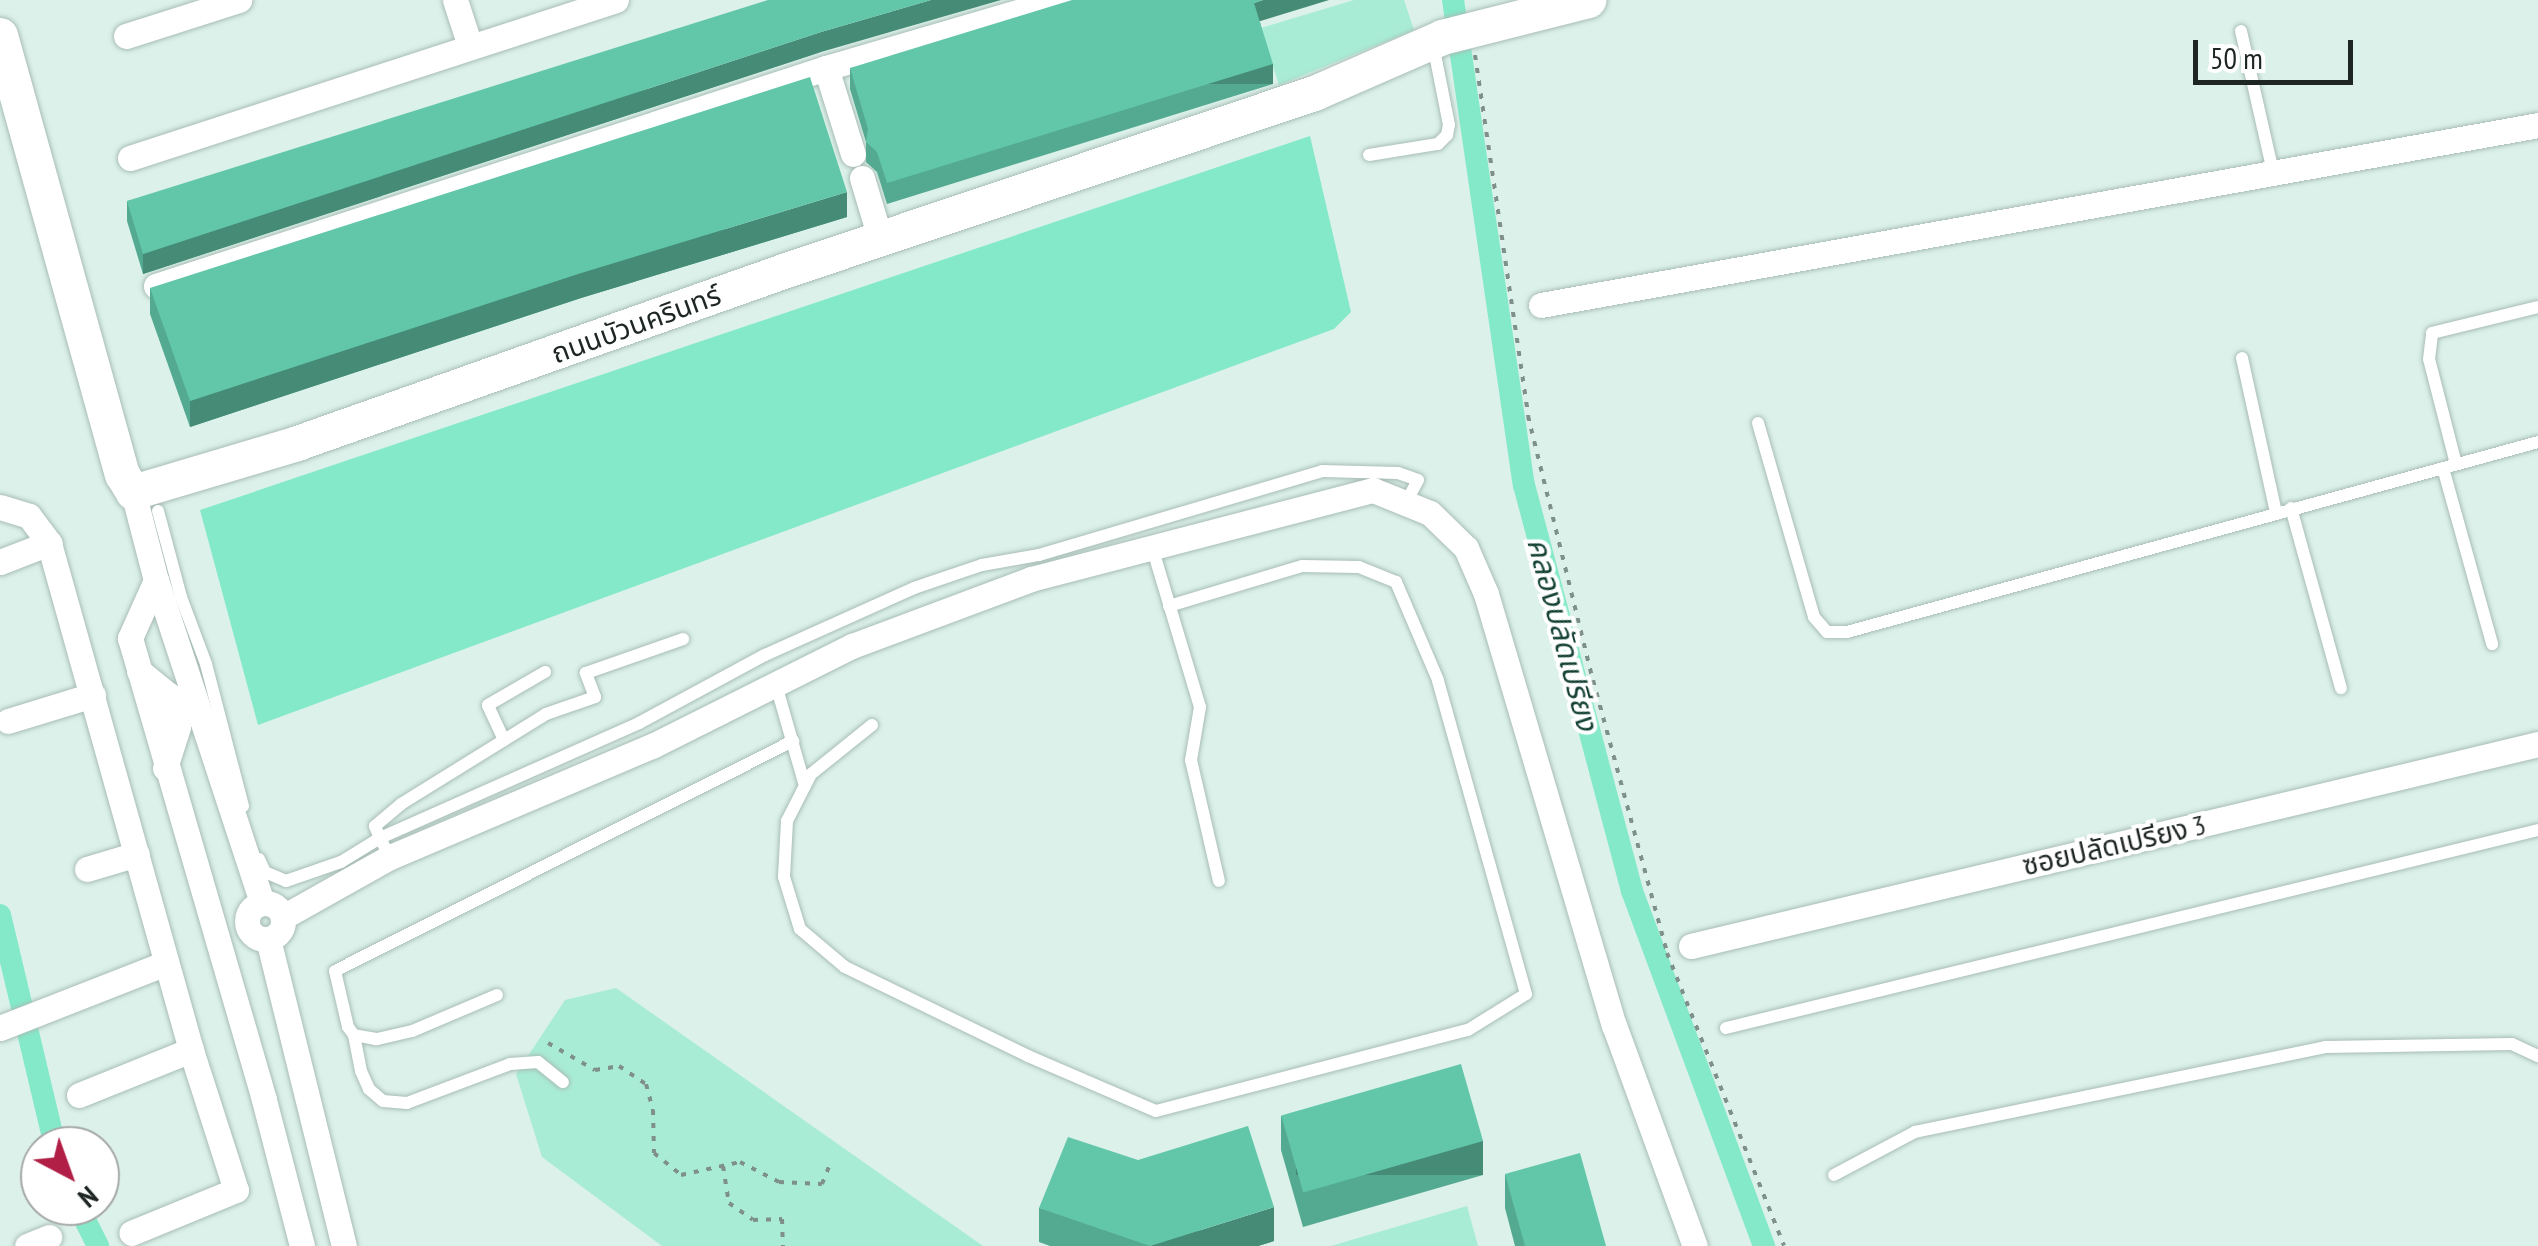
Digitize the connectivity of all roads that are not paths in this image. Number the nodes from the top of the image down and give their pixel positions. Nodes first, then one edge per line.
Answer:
1 (239, 0) edge
2 (454, 0) edge
3 (616, 0) edge
4 (1060, 0) edge
5 (1588, 0) edge
6 (166, 10) edge
7 (2241, 30) dead end
8 (0, 35) edge
9 (126, 36) dead end
10 (1449, 39) junction
11 (470, 46) junction
12 (826, 68) junction
13 (2538, 125) edge
14 (1369, 155) dead end
15 (130, 158) dead end
16 (2273, 172) junction
17 (880, 238) junction
18 (156, 286) edge
19 (1542, 305) dead end
20 (2538, 307) edge
21 (2242, 358) dead end
22 (1758, 422) dead end
23 (2538, 442) edge
24 (2450, 466) junction
25 (146, 502) junction
26 (1406, 503) junction
27 (0, 507) edge
28 (2284, 510) junction
29 (49, 543) junction
30 (1152, 547) junction
31 (0, 562) edge
32 (156, 580) junction
33 (1169, 606) junction
34 (683, 639) dead end
35 (2492, 644) dead end
36 (545, 672) dead end
37 (776, 684) junction
38 (2341, 688) dead end
39 (93, 694) junction
40 (8, 721) dead end
41 (872, 725) dead end
42 (504, 740) junction
43 (793, 742) junction
44 (2538, 744) edge
45 (805, 786) junction
46 (2538, 830) edge
47 (385, 848) junction
48 (136, 854) junction
49 (88, 870) dead end
50 (1220, 881) dead end
51 (271, 919) junction
52 (1691, 946) dead end
53 (166, 963) junction
54 (497, 995) dead end
55 (0, 1028) edge
56 (1726, 1028) dead end
57 (354, 1035) junction
58 (191, 1050) junction
59 (2538, 1056) edge
60 (563, 1082) dead end
61 (78, 1095) dead end
62 (1834, 1176) dead end
63 (131, 1234) dead end
64 (302, 1246) edge
65 (344, 1246) edge
66 (1695, 1246) edge

1 - 6 street
2 - 11 street
3 - 11 street
4 - 12 street
5 - 10 street, ถนนบัวนครินทร์
6 - 9 street
7 - 16 lane
8 - 25 street
10 - 14 lane
10 - 17 street, ถนนบัวนครินทร์
11 - 15 street
12 - 17 street
12 - 18 street
13 - 16 street
16 - 19 street
17 - 25 street, ถนนบัวนครินทร์
20 - 24 lane
21 - 28 lane
22 - 28 lane
23 - 24 lane
24 - 28 lane
24 - 35 lane
25 - 32 street
25 - 47 lane
26 - 30 street
26 - 47 lane
26 - 66 street
27 - 29 street
28 - 38 lane
29 - 31 street
29 - 39 street
30 - 33 lane
30 - 37 street
32 - 51 street
32 - 64 street
33 - 45 lane
33 - 50 lane
34 - 42 lane
36 - 42 lane
37 - 43 lane
37 - 47 street
39 - 40 street
39 - 48 street
41 - 45 lane
42 - 47 lane
43 - 45 lane
43 - 57 lane
44 - 52 street, ซอยปลัดเปรียง 3
46 - 56 lane
47 - 51 street
48 - 49 street
48 - 53 street
51 - 65 street
53 - 55 street
53 - 58 street
54 - 57 lane
57 - 60 lane
58 - 61 street
58 - 63 street
59 - 62 lane

